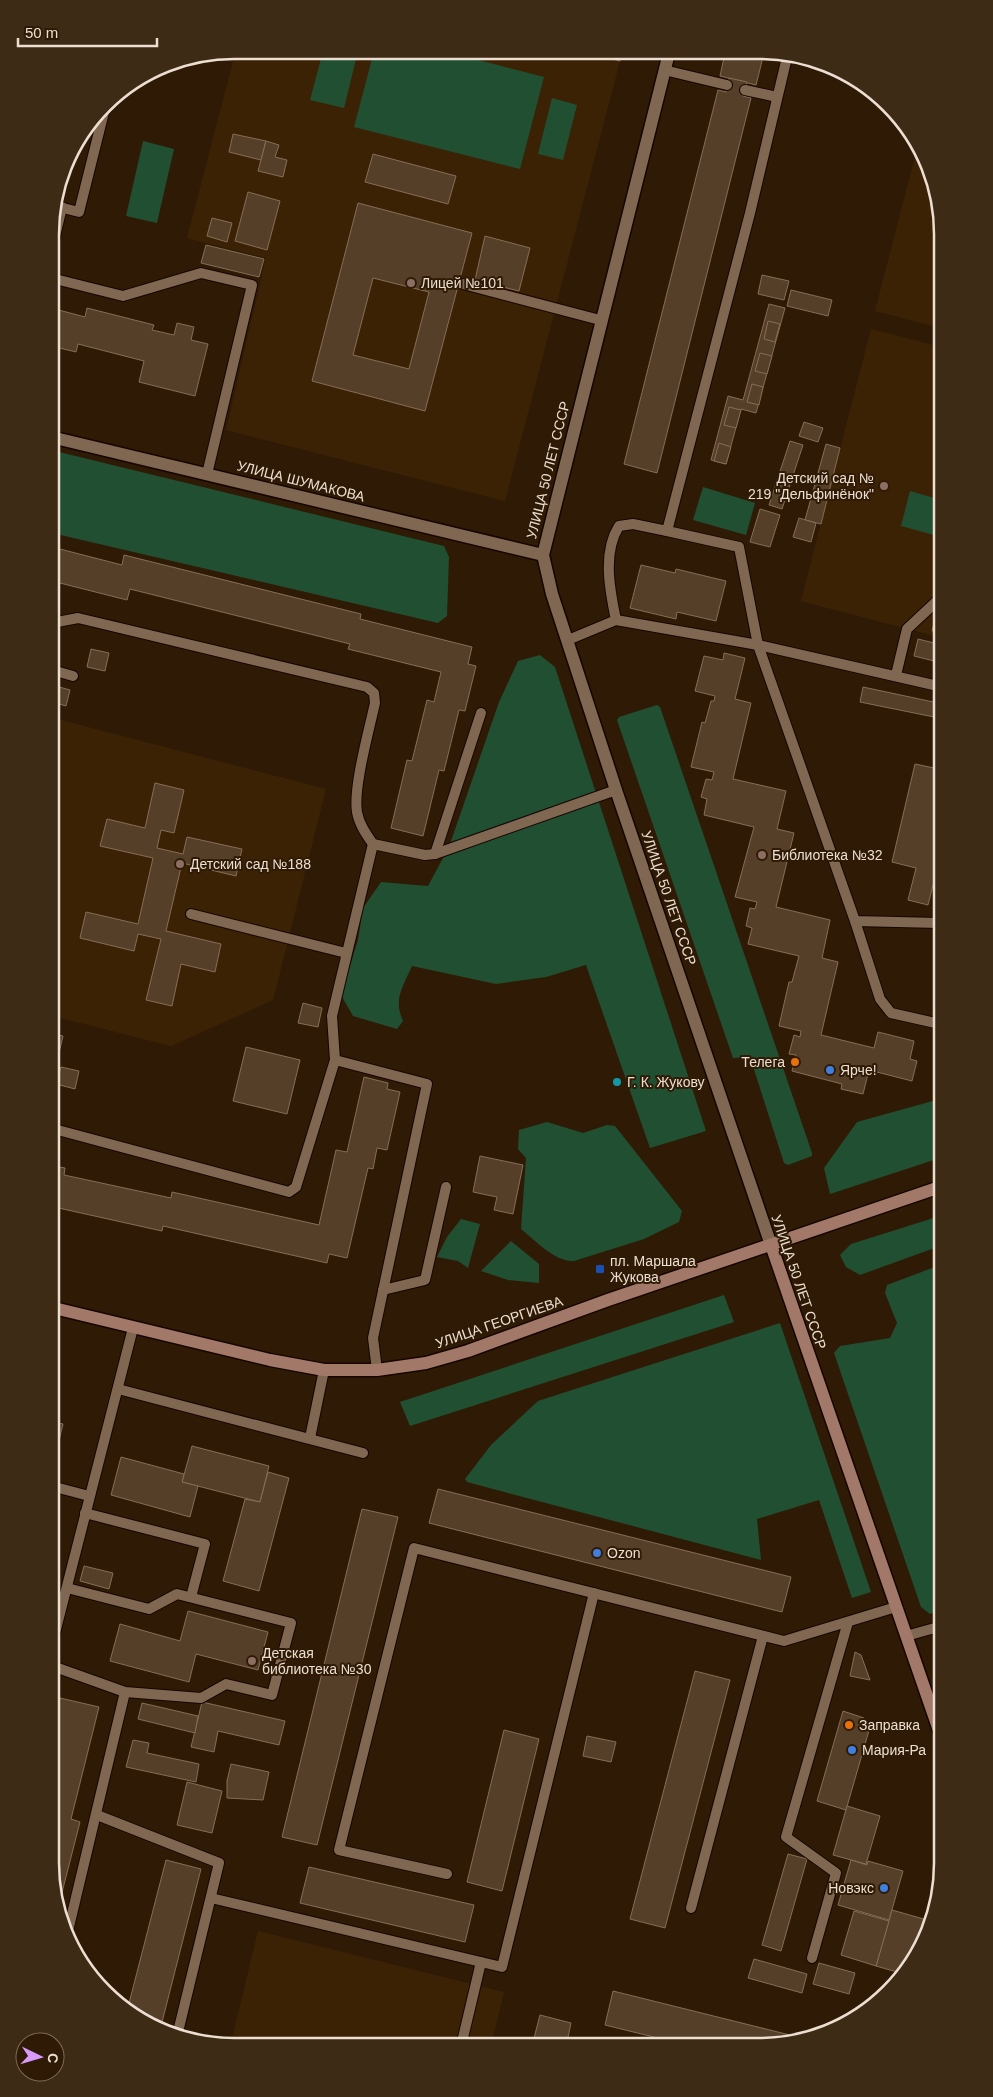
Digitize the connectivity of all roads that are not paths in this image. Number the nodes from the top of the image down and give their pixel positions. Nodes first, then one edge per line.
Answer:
1 (667, 59) edge
2 (786, 61) edge
3 (664, 70) junction
4 (727, 85) dead end
5 (745, 90) dead end
6 (777, 97) junction
7 (103, 117) edge
8 (61, 208) edge
9 (59, 280) edge
10 (463, 284) dead end
11 (600, 320) junction
12 (59, 439) edge
13 (207, 474) junction
14 (667, 530) junction
15 (543, 554) junction
16 (934, 604) edge
17 (616, 620) junction
18 (59, 622) edge
19 (568, 640) junction
20 (758, 645) junction
21 (59, 672) edge
22 (896, 675) junction
23 (72, 676) dead end
24 (934, 685) edge
25 (481, 713) dead end
26 (616, 790) junction
27 (373, 844) junction
28 (436, 854) junction
29 (191, 914) dead end
30 (856, 922) junction
31 (934, 923) edge
32 (346, 953) junction
33 (934, 1023) edge
34 (335, 1060) junction
35 (59, 1130) edge
36 (446, 1187) dead end
37 (934, 1189) edge
38 (771, 1245) junction
39 (383, 1290) junction
40 (59, 1309) edge
41 (133, 1328) junction
42 (324, 1370) junction
43 (377, 1370) junction
44 (118, 1389) junction
45 (310, 1438) junction
46 (363, 1452) dead end
47 (59, 1489) edge
48 (89, 1496) junction
49 (85, 1513) junction
50 (66, 1588) junction
51 (594, 1593) junction
52 (191, 1597) junction
53 (896, 1607) junction
54 (59, 1611) edge
55 (848, 1622) junction
56 (934, 1628) edge
57 (763, 1636) junction
58 (906, 1636) junction
59 (59, 1668) edge
60 (125, 1692) junction
61 (934, 1716) edge
62 (97, 1815) junction
63 (447, 1874) dead end
64 (211, 1898) junction
65 (691, 1908) dead end
66 (70, 1923) edge
67 (812, 1958) dead end
68 (481, 1962) junction
69 (179, 2029) edge
70 (463, 2038) edge

1 - 3 street, УЛИЦА 50 ЛЕТ СССР
2 - 6 lane
3 - 4 lane
3 - 11 street, УЛИЦА 50 ЛЕТ СССР
5 - 6 lane
6 - 14 lane
7 - 8 lane
9 - 13 lane
10 - 11 lane
11 - 15 street, УЛИЦА 50 ЛЕТ СССР
12 - 13 street, УЛИЦА ШУМАКОВА
13 - 15 street, УЛИЦА ШУМАКОВА
14 - 17 lane
14 - 20 lane
15 - 19 street, УЛИЦА 50 ЛЕТ СССР
16 - 22 lane
17 - 19 lane
17 - 20 lane
18 - 27 lane
19 - 26 street, УЛИЦА 50 ЛЕТ СССР
20 - 22 lane
20 - 30 lane
21 - 23 lane
22 - 24 lane
25 - 28 lane
26 - 28 lane
26 - 38 street, УЛИЦА 50 ЛЕТ СССР
27 - 28 lane
27 - 32 lane
29 - 32 lane
30 - 31 lane
30 - 33 lane
32 - 34 lane
34 - 35 lane
34 - 39 lane
36 - 39 lane
37 - 38 street, УЛИЦА ГЕОРГИЕВА
38 - 43 street, УЛИЦА ГЕОРГИЕВА
38 - 53 street, УЛИЦА 50 ЛЕТ СССР
39 - 43 lane
40 - 41 street, УЛИЦА ГЕОРГИЕВА
41 - 42 street, УЛИЦА ГЕОРГИЕВА
41 - 44 lane
42 - 43 street, УЛИЦА ГЕОРГИЕВА
42 - 45 lane
44 - 45 lane
44 - 48 lane
45 - 46 lane
47 - 48 lane
48 - 49 lane
49 - 50 lane
49 - 52 lane
50 - 52 lane
50 - 54 lane
51 - 57 lane
51 - 63 lane
51 - 68 lane
52 - 60 lane
53 - 55 lane
53 - 58 street, УЛИЦА 50 ЛЕТ СССР
55 - 57 lane
55 - 67 lane
56 - 58 lane
57 - 65 lane
58 - 61 street, УЛИЦА 50 ЛЕТ СССР
59 - 60 lane
60 - 62 lane
62 - 64 lane
62 - 66 lane
64 - 68 lane
64 - 69 lane
68 - 70 lane

